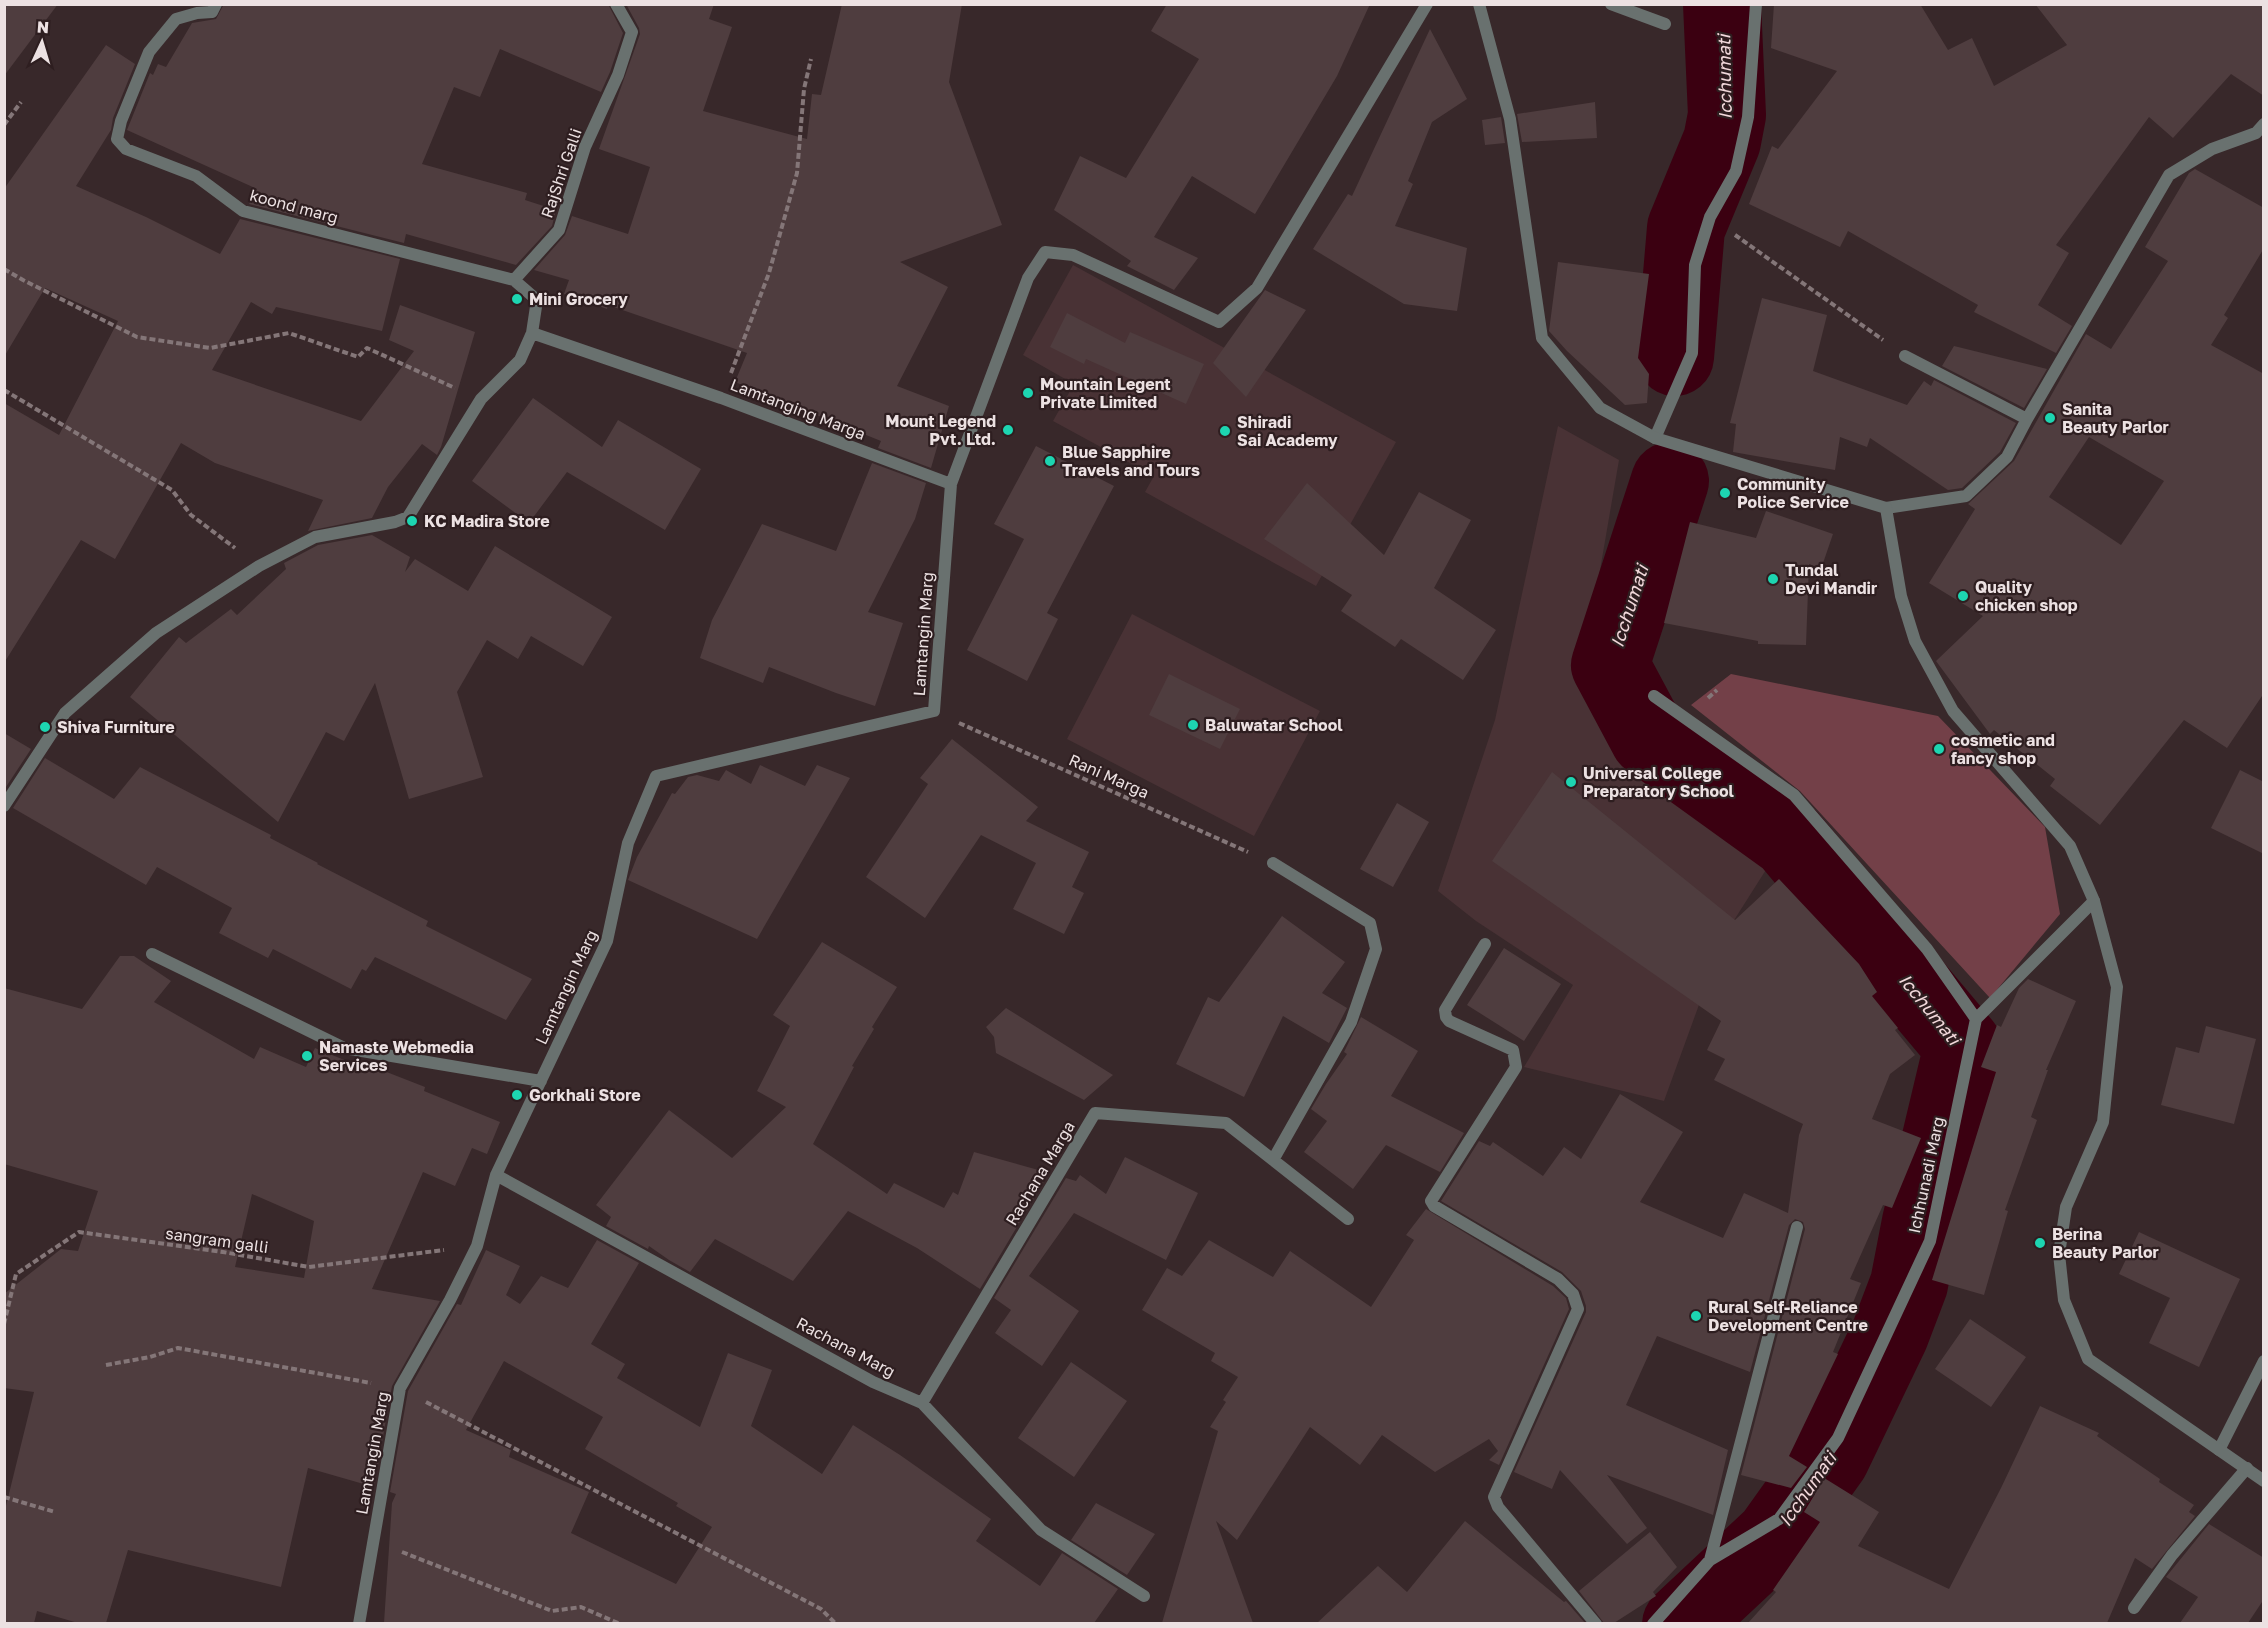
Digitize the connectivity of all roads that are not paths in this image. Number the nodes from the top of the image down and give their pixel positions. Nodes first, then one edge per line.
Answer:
1 (216, 4) edge
2 (616, 4) edge
3 (1426, 4) edge
4 (1479, 4) edge
5 (1611, 4) edge
6 (1755, 4) edge
7 (1665, 24) dead end
8 (2264, 124) edge
9 (514, 280) junction
10 (532, 333) junction
11 (1905, 356) road end
12 (2027, 419) junction
13 (1655, 438) junction
14 (951, 484) junction
15 (1886, 508) junction
16 (1654, 696) dead end
17 (4, 806) edge
18 (1274, 863) road end
19 (2094, 901) junction
20 (1485, 944) dead end
21 (152, 954) dead end
22 (1977, 1019) junction
23 (540, 1081) junction
24 (1273, 1160) junction
25 (496, 1175) junction
26 (1348, 1219) dead end
27 (1797, 1227) dead end
28 (2264, 1361) edge
29 (922, 1403) junction
30 (2219, 1450) junction
31 (2247, 1468) junction
32 (2264, 1481) edge
33 (1710, 1560) junction
34 (1144, 1596) dead end
35 (2134, 1608) dead end
36 (359, 1623) edge
37 (1596, 1623) edge
38 (1653, 1623) edge

1 - 9 street, koond marg
2 - 9 street, RajShri Galli
3 - 14 street
4 - 13 street
5 - 7 street
6 - 13 street
8 - 12 street
9 - 10 street
10 - 14 street, Lamtanging Marga
10 - 17 street
11 - 12 street
12 - 15 street
13 - 15 street
14 - 23 street, Lamtangin Marg
15 - 19 street
16 - 22 street
18 - 24 street
19 - 22 street
19 - 30 street
20 - 37 street
21 - 23 street
22 - 33 street, Ichhunadi Marg
23 - 25 street, Lamtangin Marg
24 - 26 street, Rachana Marga
24 - 29 street, Rachana Marga
25 - 29 street, Rachana Marg
25 - 36 street, Lamtangin Marg
27 - 33 street
28 - 30 street
29 - 34 street, Rachana Marg
30 - 31 street
31 - 32 street
31 - 35 street
33 - 38 street, Ichhunadi Marg

